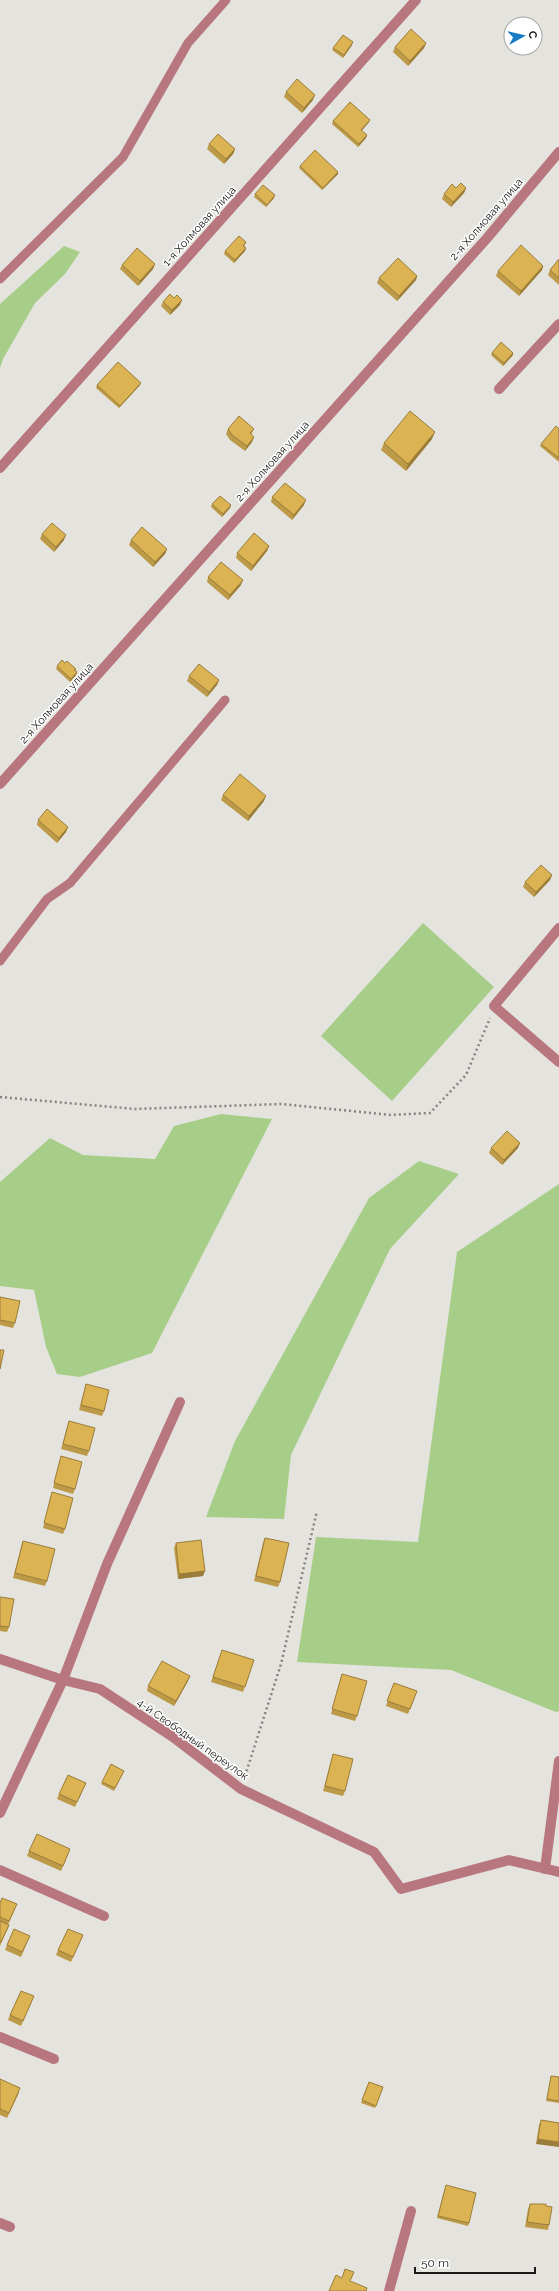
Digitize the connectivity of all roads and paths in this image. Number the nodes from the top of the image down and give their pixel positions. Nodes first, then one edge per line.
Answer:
1 (226, 0) edge
2 (416, 0) edge
3 (559, 152) edge
4 (0, 279) edge
5 (559, 324) edge
6 (499, 389) dead end
7 (0, 468) edge
8 (225, 700) dead end
9 (0, 784) edge
10 (559, 928) edge
11 (0, 961) edge
12 (494, 1006) junction
13 (559, 1062) edge
14 (0, 1098) edge
15 (180, 1402) dead end
16 (316, 1510) dead end
17 (0, 1659) edge
18 (63, 1680) junction
19 (559, 1761) edge
20 (242, 1789) junction
21 (0, 1813) edge
22 (545, 1869) junction
23 (0, 1870) edge
24 (559, 1872) edge
25 (104, 1916) dead end
26 (0, 2037) edge
27 (54, 2059) dead end
28 (411, 2211) dead end
29 (0, 2223) edge
30 (10, 2227) dead end
31 (389, 2291) edge

1 - 4 lane
2 - 7 street, 1-я Холмовая улица
3 - 9 street, 2-я Холмовая улица
5 - 6 street
8 - 11 lane
10 - 12 street
12 - 13 street
12 - 14 path
15 - 18 street
16 - 20 path
17 - 18 street
18 - 20 street, 4-й Свободный переулок
18 - 21 street
19 - 22 street
20 - 22 street, 4-й Свободный переулок
22 - 24 street
23 - 25 street
26 - 27 street
28 - 31 street
29 - 30 street

